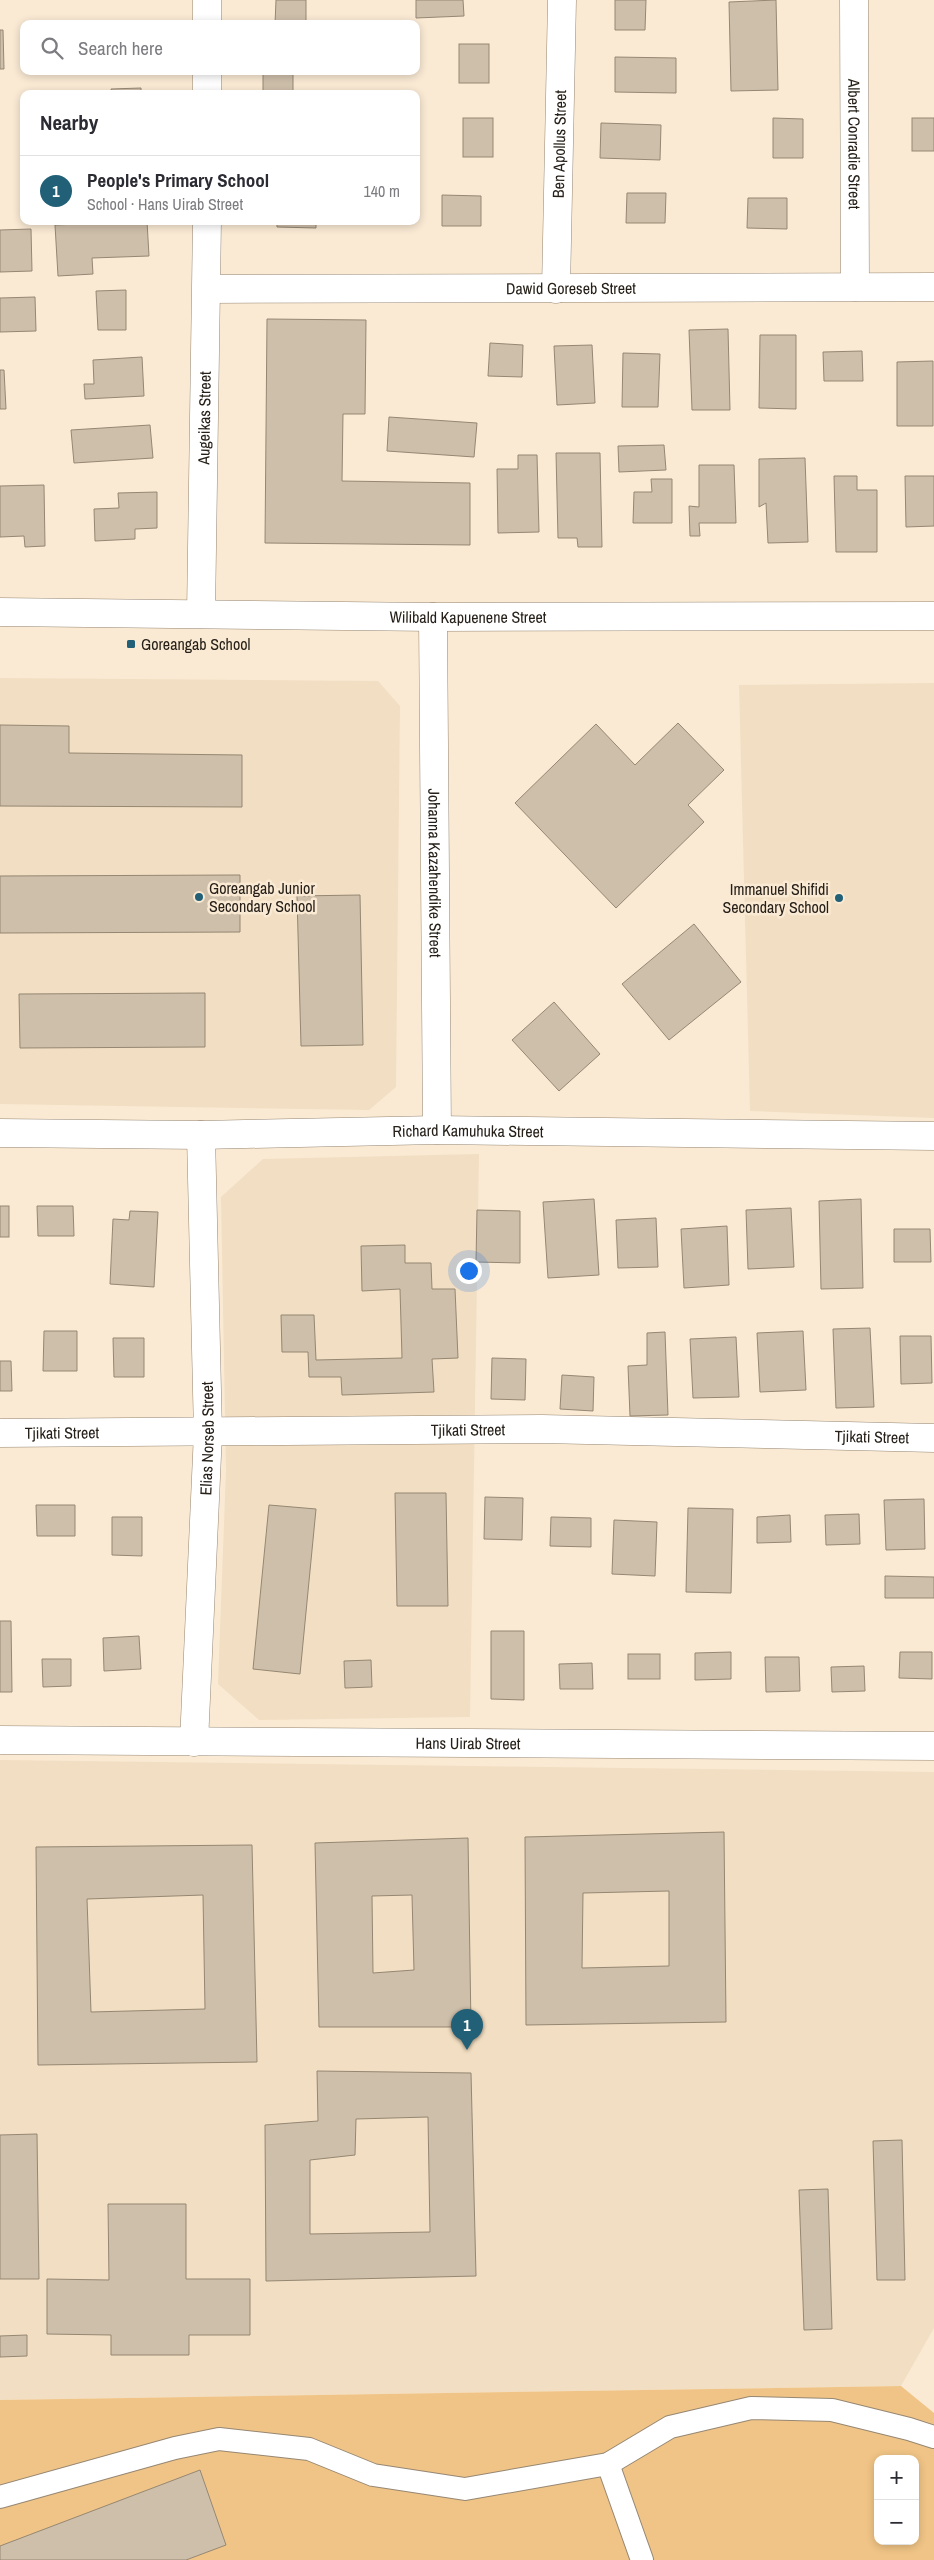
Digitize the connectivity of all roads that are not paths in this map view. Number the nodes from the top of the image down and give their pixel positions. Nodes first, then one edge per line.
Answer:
1 (207, 0) edge
2 (562, 0) edge
3 (854, 0) edge
4 (207, 20) edge
5 (207, 75) edge
6 (207, 90) edge
7 (207, 225) edge
8 (855, 287) junction
9 (934, 287) edge
10 (207, 289) junction
11 (556, 289) junction
12 (0, 612) edge
13 (201, 614) junction
14 (934, 616) edge
15 (434, 617) junction
16 (437, 1130) junction
17 (0, 1133) edge
18 (201, 1135) junction
19 (934, 1136) edge
20 (208, 1433) junction
21 (0, 1434) edge
22 (934, 1438) edge
23 (0, 1740) edge
24 (194, 1742) junction
25 (934, 1746) edge
26 (934, 2437) edge
27 (608, 2464) junction
28 (0, 2497) edge
29 (642, 2560) edge

1 - 4 street
2 - 11 street, Ben Apollus Street
3 - 8 street, Albert Conradie Street
5 - 6 street
7 - 10 street, Augeikas Street
8 - 9 street, Dawid Goreseb Street
8 - 11 street, Dawid Goreseb Street
10 - 11 street, Dawid Goreseb Street
10 - 13 street, Augeikas Street
12 - 13 street, Wilibald Kapuenene Street
13 - 15 street, Wilibald Kapuenene Street
14 - 15 street, Wilibald Kapuenene Street
15 - 16 street, Johanna Kazahendike Street
16 - 18 street, Richard Kamuhuka Street
16 - 19 street, Richard Kamuhuka Street
17 - 18 street, Richard Kamuhuka Street
18 - 20 street, Elias Norseb Street
20 - 21 street, Tjikati Street
20 - 22 street, Tjikati Street
20 - 24 street, Elias Norseb Street
23 - 24 street, Hans Uirab Street
24 - 25 street, Hans Uirab Street
26 - 27 lane
27 - 28 lane
27 - 29 lane

